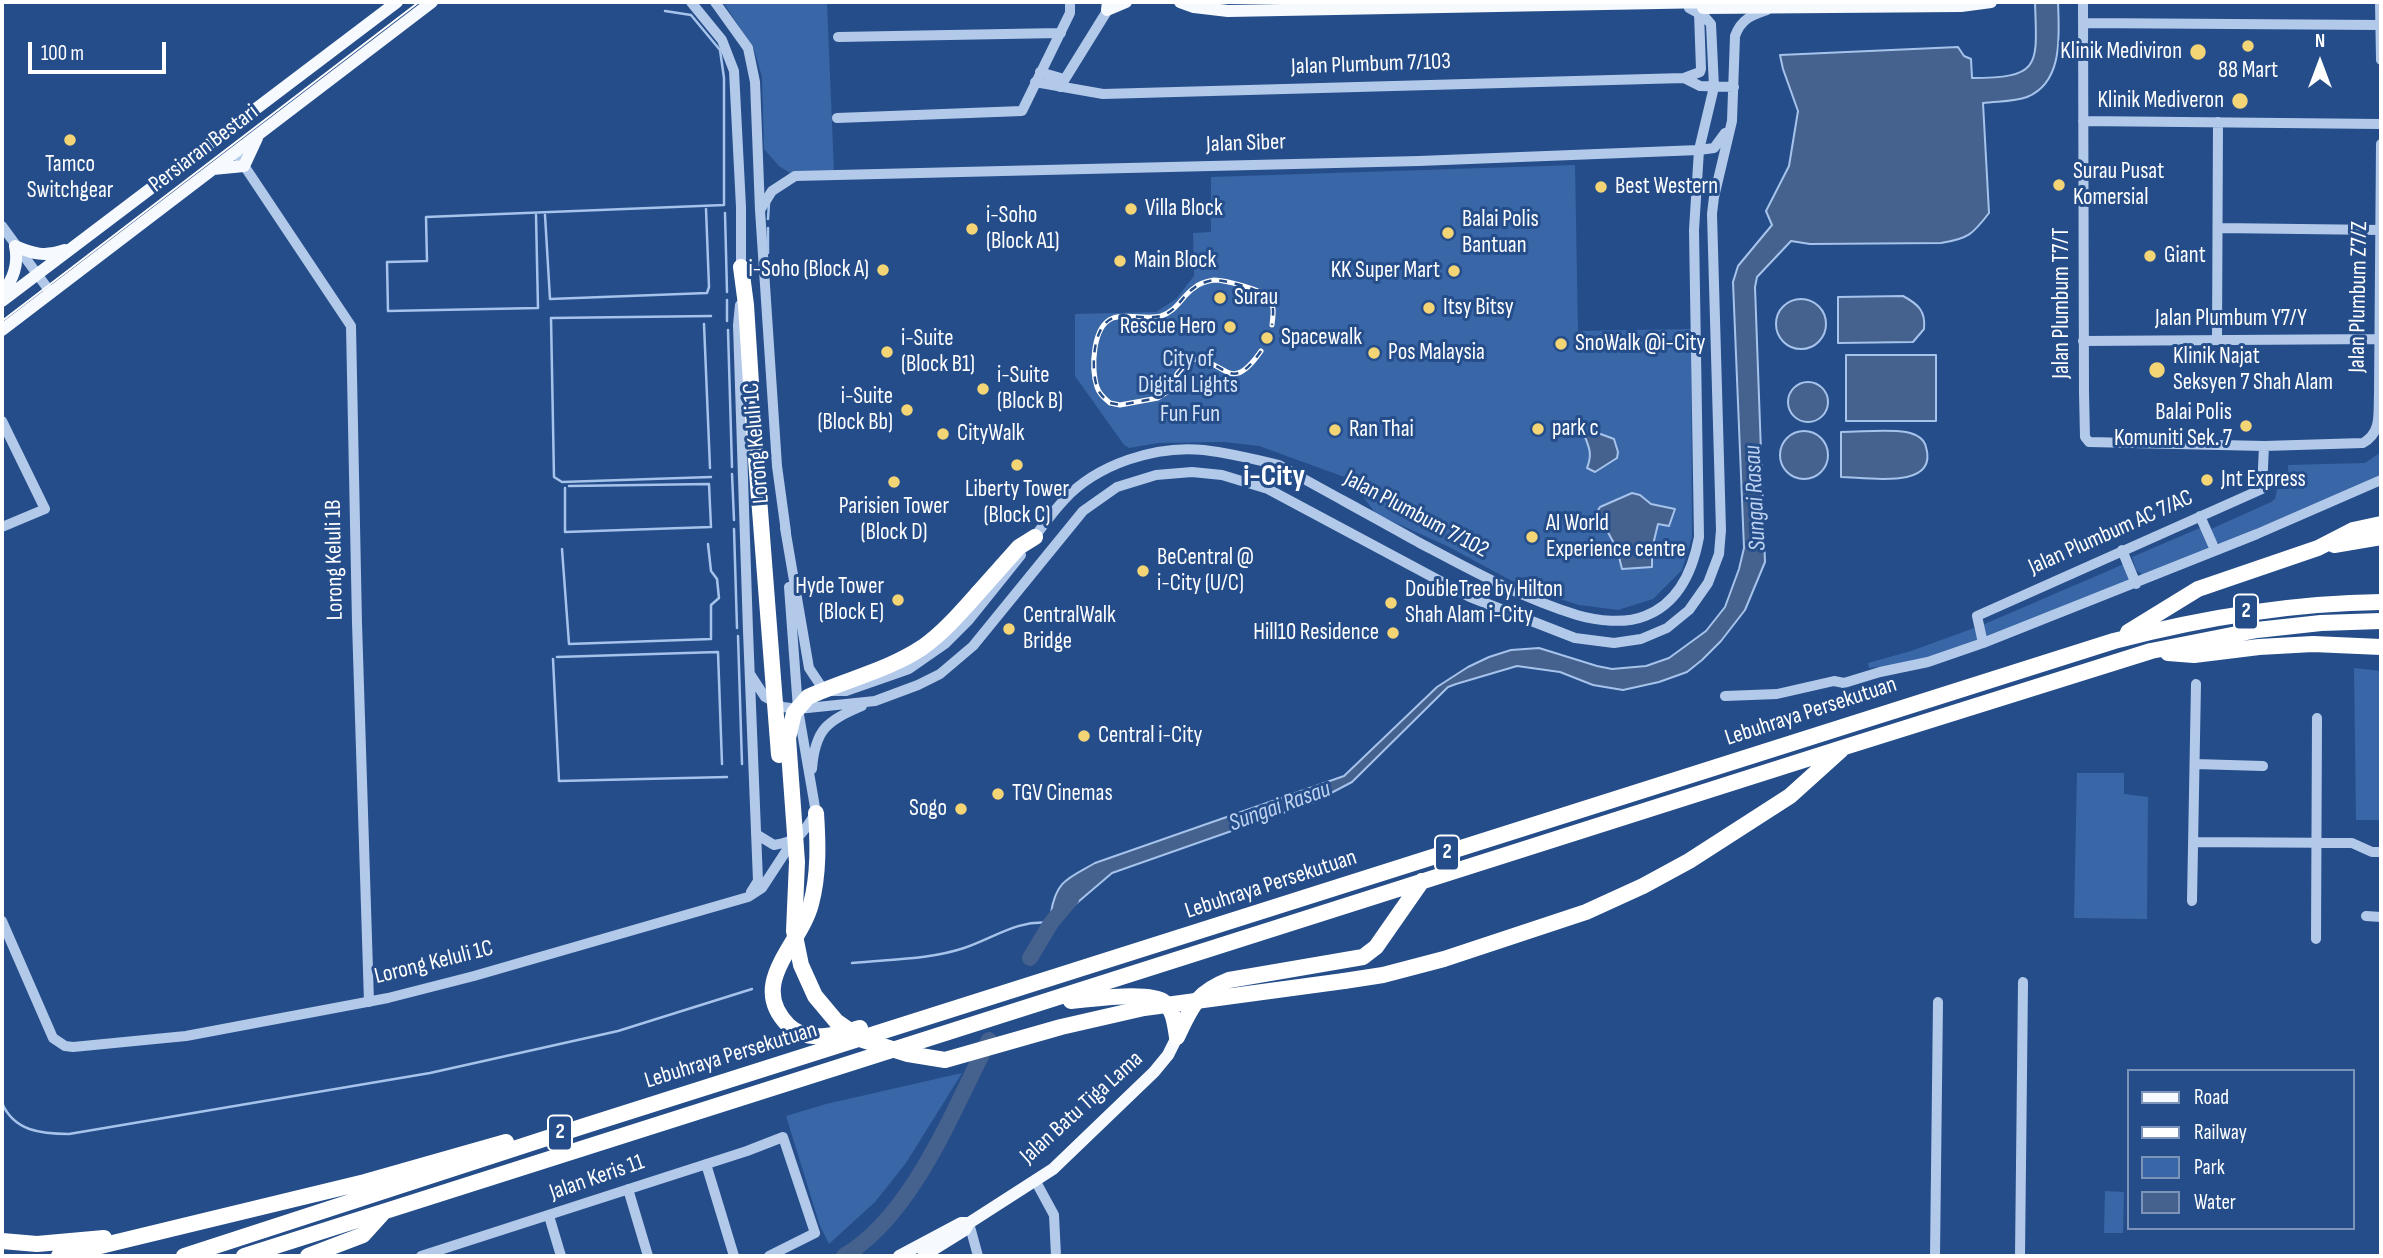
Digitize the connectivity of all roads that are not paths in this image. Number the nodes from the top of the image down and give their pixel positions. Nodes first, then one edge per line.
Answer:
1 (397, 2) edge
2 (432, 2) edge
3 (691, 2) edge
4 (715, 2) edge
5 (1070, 2) edge
6 (1126, 2) edge
7 (1180, 2) edge
8 (1712, 2) edge
9 (1991, 2) edge
10 (2083, 2) edge
11 (2380, 2) edge
12 (1651, 3) edge
13 (1109, 4) edge
14 (1512, 4) edge
15 (1691, 6) edge
16 (1773, 9) junction
17 (2083, 23) junction
18 (2380, 25) edge
19 (1061, 33) junction
20 (838, 37) dead end
21 (2381, 60) edge
22 (1037, 77) junction
23 (1684, 78) junction
24 (1062, 83) junction
25 (1714, 87) junction
26 (1734, 87) junction
27 (836, 118) dead end
28 (1732, 121) junction
29 (2083, 121) junction
30 (2218, 122) junction
31 (2381, 124) edge
32 (260, 132) junction
33 (2381, 144) edge
34 (1699, 150) junction
35 (235, 152) junction
36 (244, 166) junction
37 (213, 169) junction
38 (760, 210) junction
39 (2, 226) edge
40 (2218, 228) junction
41 (2381, 230) edge
42 (15, 246) junction
43 (73, 248) junction
44 (741, 267) junction
45 (36, 275) junction
46 (51, 293) junction
47 (2, 294) edge
48 (2, 301) edge
49 (2, 330) edge
50 (2380, 339) edge
51 (2217, 340) junction
52 (2083, 341) junction
53 (2, 421) edge
54 (2264, 446) junction
55 (2381, 480) edge
56 (2200, 516) junction
57 (2381, 524) edge
58 (2, 527) edge
59 (785, 528) junction
60 (1035, 537) junction
61 (2381, 537) edge
62 (2318, 548) junction
63 (2122, 550) junction
64 (2215, 550) junction
65 (2136, 584) junction
66 (1533, 599) junction
67 (2381, 602) edge
68 (1530, 621) junction
69 (2381, 621) edge
70 (2113, 641) junction
71 (1983, 643) junction
72 (2380, 647) edge
73 (2151, 651) junction
74 (750, 674) junction
75 (2196, 684) dead end
76 (1725, 696) dead end
77 (875, 701) junction
78 (798, 709) junction
79 (2317, 719) dead end
80 (1845, 747) junction
81 (2195, 764) junction
82 (2263, 766) dead end
83 (811, 788) junction
84 (817, 813) junction
85 (757, 834) junction
86 (2316, 841) junction
87 (792, 842) junction
88 (2194, 842) junction
89 (2381, 852) edge
90 (1422, 881) junction
91 (748, 897) junction
92 (2192, 901) dead end
93 (794, 907) junction
94 (2366, 916) dead end
95 (2381, 916) edge
96 (2, 922) edge
97 (2316, 939) dead end
98 (2023, 982) dead end
99 (369, 1002) junction
100 (1938, 1002) dead end
101 (1038, 1004) junction
102 (931, 1017) junction
103 (1177, 1037) junction
104 (584, 1126) junction
105 (706, 1164) junction
106 (1035, 1180) junction
107 (628, 1189) junction
108 (383, 1212) junction
109 (549, 1216) junction
110 (969, 1223) junction
111 (136, 1238) junction
112 (2, 1241) edge
113 (466, 1243) junction
114 (188, 1255) edge
115 (60, 1256) edge
116 (244, 1256) edge
117 (308, 1256) edge
118 (421, 1256) edge
119 (471, 1256) edge
120 (561, 1256) edge
121 (648, 1256) edge
122 (734, 1256) edge
123 (769, 1256) edge
124 (899, 1256) edge
125 (923, 1256) edge
126 (978, 1256) edge
127 (1056, 1256) edge
128 (1935, 1256) edge
129 (2020, 1256) edge

1 - 43 main road, Persiaran Bestari
2 - 32 main road, Persiaran Bestari
3 - 44 street, Lorong Keluli 1C
4 - 38 street, Lorong Keluli 1C
5 - 19 street
6 - 13 main road
7 - 14 main road
8 - 15 main road
9 - 16 main road
10 - 17 street, Jalan Plumbum T7/T
11 - 18 street
12 - 14 main road
12 - 15 main road
13 - 24 street
15 - 16 main road
15 - 23 street
15 - 25 street, Jalan Plumbum 7/102
16 - 26 street, Jalan Plumbum 7/102
17 - 18 street
17 - 29 street, Jalan Plumbum T7/T
18 - 21 street
19 - 20 street
19 - 22 street
22 - 24 street, Jalan Plumbum 7/103
22 - 27 street
23 - 24 street, Jalan Plumbum 7/103
23 - 25 street, Jalan Plumbum 7/103
25 - 26 street, Jalan Plumbum 7/103
25 - 34 street, Jalan Plumbum 7/102
26 - 28 street, Jalan Plumbum 7/102
28 - 34 street
28 - 68 street, Jalan Plumbum 7/102
29 - 30 street
29 - 52 street, Jalan Plumbum T7/T
30 - 31 street
30 - 40 street
32 - 35 main road, Persiaran Bestari
32 - 36 main road
33 - 41 street, Jalan Plumbum Z7/Z
34 - 38 street, Jalan Siber
34 - 66 street, Jalan Plumbum 7/102
35 - 36 street, Lorong Keluli 1B
35 - 37 main road, Persiaran Bestari
36 - 37 main road
36 - 99 street, Lorong Keluli 1B
37 - 46 main road, Persiaran Bestari
38 - 59 street, Lorong Keluli 1C
39 - 42 street
40 - 41 street
40 - 51 street
41 - 50 street, Jalan Plumbum Z7/Z
42 - 43 main road
42 - 45 street
42 - 47 main road
43 - 45 main road, Persiaran Bestari
44 - 74 street, Lorong Keluli 1C
44 - 93 highway, bridge
45 - 46 street
45 - 48 main road, Persiaran Bestari
46 - 49 main road, Persiaran Bestari
50 - 51 street, Jalan Plumbum Y7/Y
50 - 54 street, Jalan Plumbum Z7/Z
51 - 52 street, Jalan Plumbum Y7/Y
52 - 54 street, Jalan Plumbum T7/T
53 - 58 street
54 - 56 street, Jalan Plumbum AC 7/AC
55 - 64 street
56 - 63 street, Jalan Plumbum AC 7/AC
56 - 64 street
57 - 62 highway
59 - 60 street, Jalan Plumbum 7/102
59 - 78 street, Lorong Keluli 1C
60 - 66 street, Jalan Plumbum 7/102
60 - 93 highway, bridge
61 - 62 highway
62 - 70 highway
63 - 65 street
63 - 71 street, Jalan Plumbum AC 7/AC
64 - 65 street
65 - 71 street
66 - 68 street
67 - 70 highway, Lebuhraya Persekutuan / 2
68 - 77 street, Jalan Plumbum 7/102
69 - 73 highway, Lebuhraya Persekutuan / 2
70 - 102 highway, Lebuhraya Persekutuan / 2
71 - 76 street
72 - 73 highway
73 - 80 highway, Lebuhraya Persekutuan / 2
74 - 78 street
74 - 85 street, Lorong Keluli 1C
75 - 81 street
77 - 78 street, Jalan Plumbum 7/102
77 - 83 street
78 - 83 street, Lorong Keluli 1C
79 - 86 street
80 - 90 highway, Lebuhraya Persekutuan / 2
80 - 93 highway, bridge
81 - 82 street
81 - 88 street
83 - 84 street, Lorong Keluli 1C
84 - 87 street
84 - 102 highway
85 - 87 street
85 - 91 street, Lorong Keluli 1C
86 - 88 street
86 - 89 street
86 - 97 street
87 - 91 street
88 - 92 street
90 - 101 highway, Lebuhraya Persekutuan / 2
90 - 103 highway
91 - 99 street, Lorong Keluli 1C
94 - 95 street
96 - 99 street, Lorong Keluli 1C
98 - 129 street
100 - 128 street
101 - 103 highway
101 - 108 highway, Lebuhraya Persekutuan / 2
102 - 104 highway, Lebuhraya Persekutuan / 2
103 - 106 main road, Jalan Batu Tiga Lama
104 - 111 highway
104 - 114 highway, Lebuhraya Persekutuan / 2
105 - 107 street, Jalan Keris 11
105 - 122 street
105 - 123 street, Jalan Keris 11
106 - 110 main road, Jalan Batu Tiga Lama
106 - 127 street
107 - 109 street, Jalan Keris 11
107 - 121 street
108 - 116 highway, Lebuhraya Persekutuan / 2
108 - 117 highway
109 - 113 street, Jalan Keris 11
109 - 120 street
110 - 124 main road, Jalan Batu Tiga Lama
110 - 125 main road, Jalan Batu Tiga Lama
110 - 126 street
111 - 112 highway
111 - 115 highway
113 - 118 street, Jalan Keris 11
113 - 119 street

